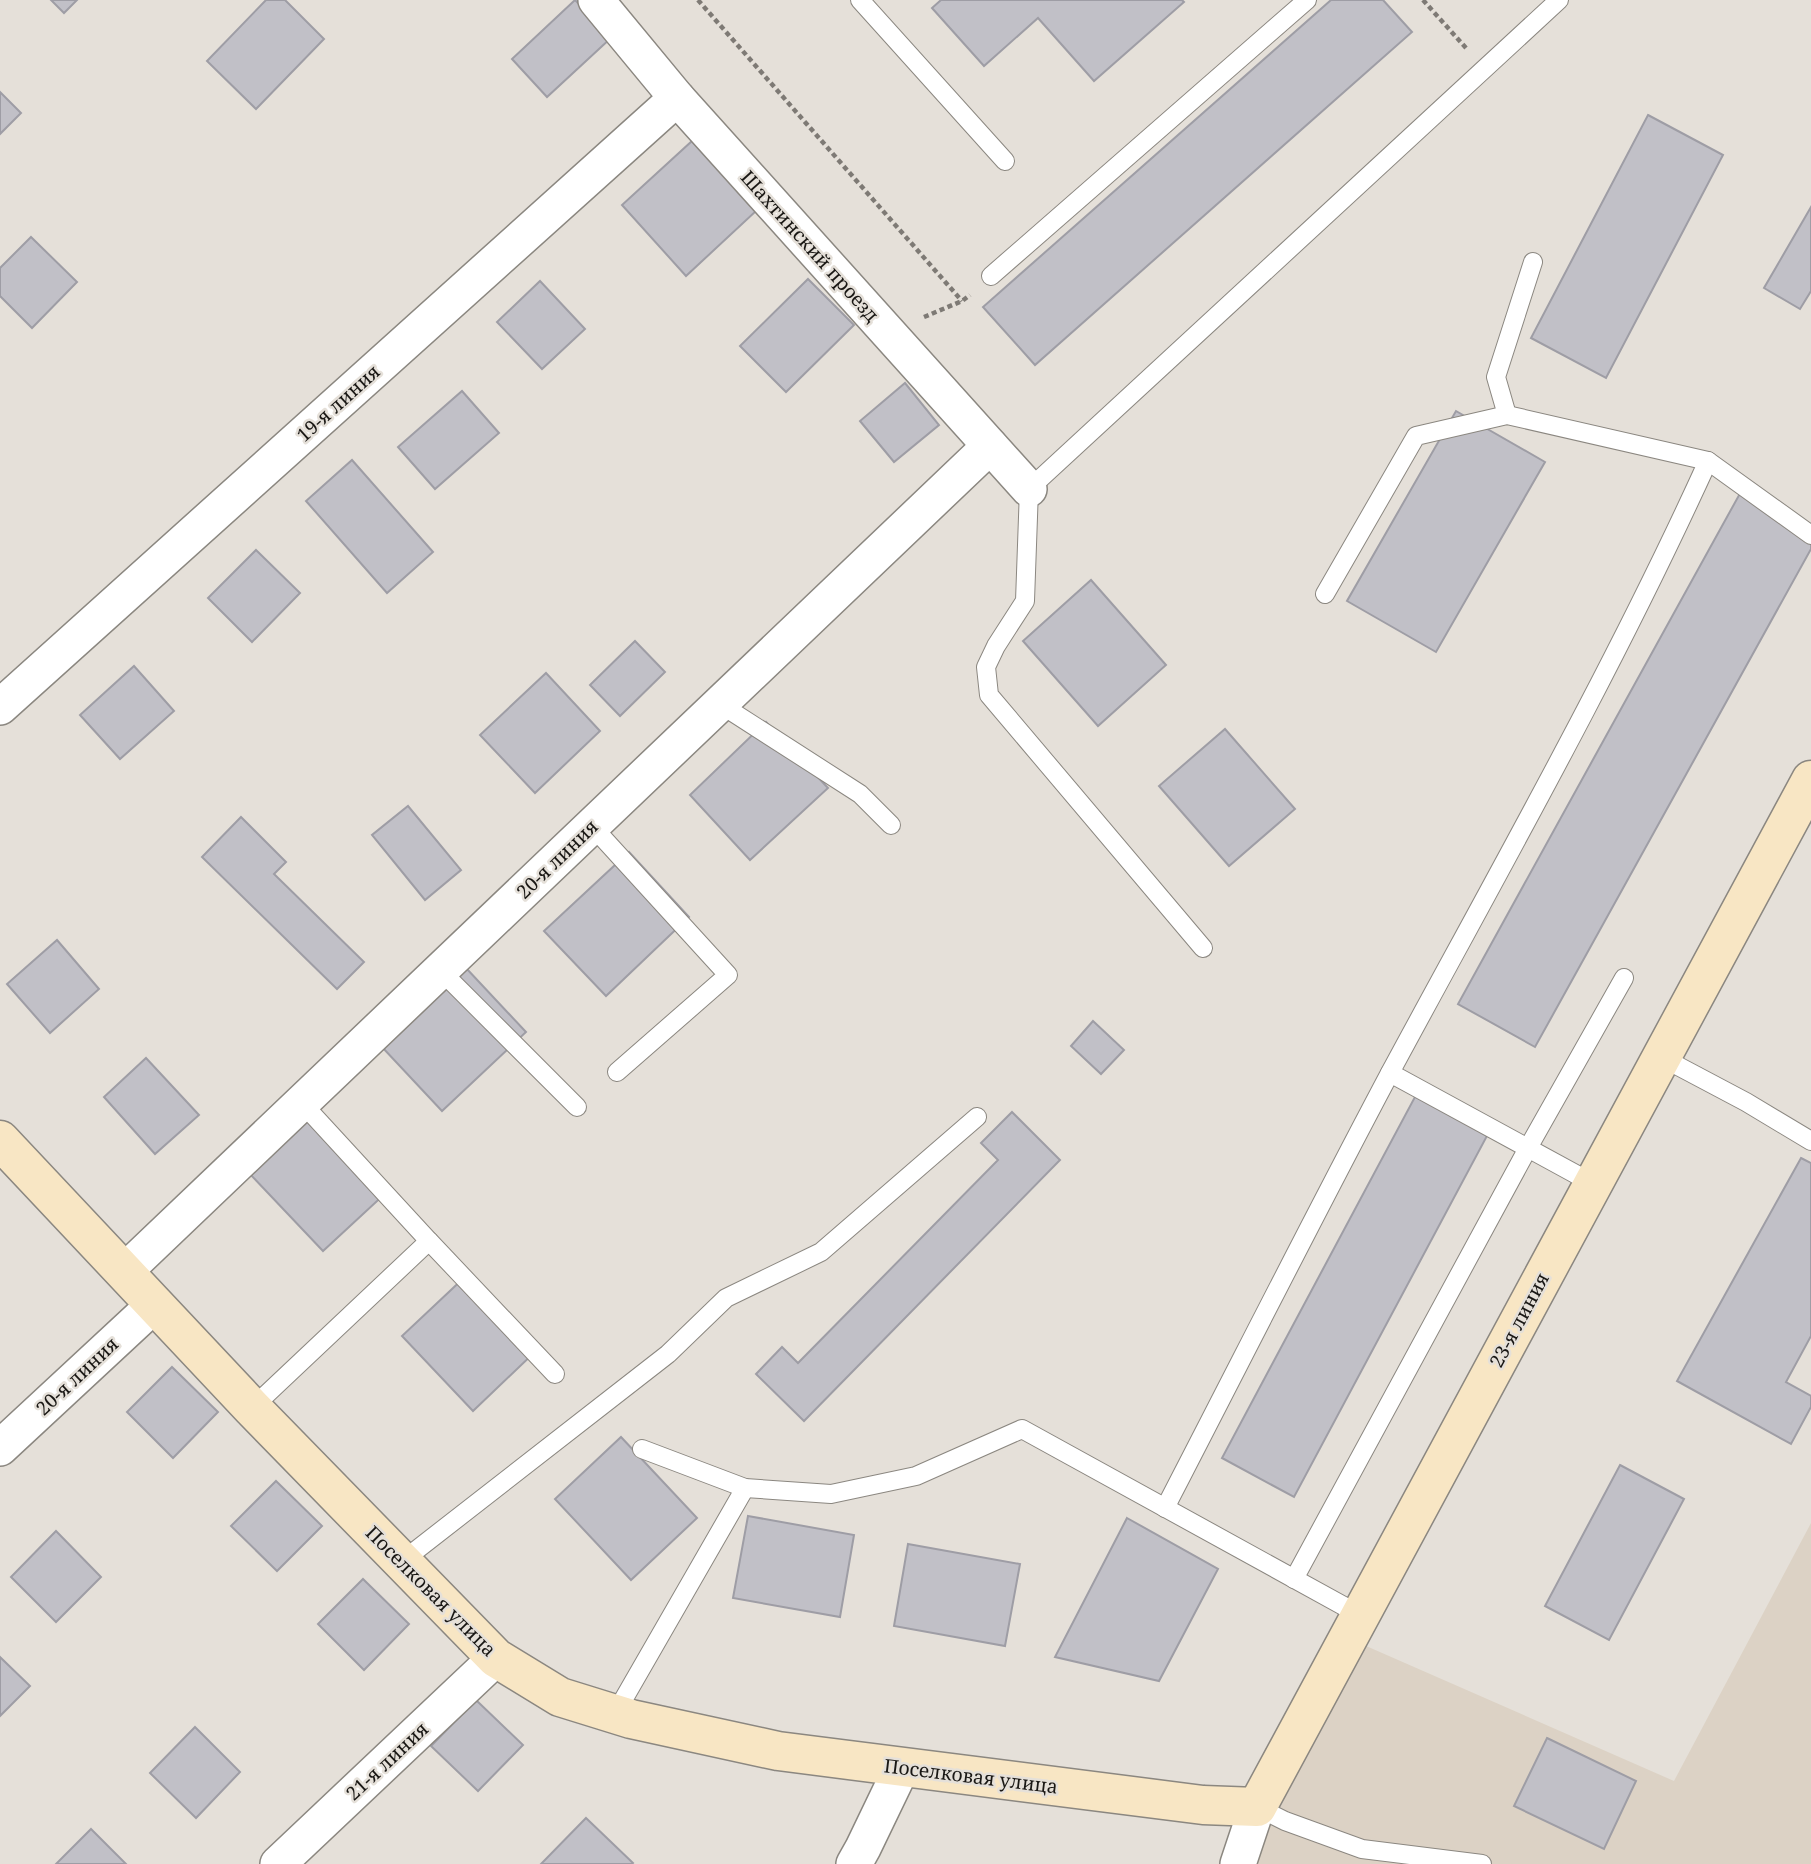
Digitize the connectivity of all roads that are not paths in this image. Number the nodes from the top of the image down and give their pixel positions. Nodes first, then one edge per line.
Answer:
1 (596, 0) edge
2 (860, 0) edge
3 (1307, 0) edge
4 (1552, 2) edge
5 (677, 98) junction
6 (1005, 161) dead end
7 (1533, 262) dead end
8 (991, 276) road end
9 (1507, 415) junction
10 (990, 446) junction
11 (1708, 461) junction
12 (1029, 489) junction
13 (1811, 535) edge
14 (1325, 594) dead end
15 (720, 704) junction
16 (0, 707) edge
17 (1811, 780) edge
18 (1801, 823) edge
19 (891, 825) dead end
20 (592, 826) junction
21 (1203, 948) dead end
22 (440, 970) junction
23 (1624, 978) dead end
24 (1661, 1057) junction
25 (617, 1072) dead end
26 (1390, 1073) junction
27 (302, 1103) junction
28 (577, 1107) dead end
29 (976, 1117) dead end
30 (0, 1140) edge
31 (1811, 1141) edge
32 (1528, 1148) junction
33 (1592, 1183) junction
34 (429, 1241) junction
35 (124, 1272) junction
36 (154, 1305) junction
37 (555, 1374) dead end
38 (252, 1408) junction
39 (0, 1448) edge
40 (642, 1449) dead end
41 (745, 1488) junction
42 (1165, 1508) junction
43 (401, 1562) junction
44 (1294, 1579) junction
45 (1360, 1615) junction
46 (496, 1658) junction
47 (615, 1714) junction
48 (902, 1767) junction
49 (1257, 1807) junction
50 (1358, 1856) edge
51 (278, 1864) edge
52 (854, 1864) edge
53 (1238, 1864) edge
54 (1482, 1864) edge

1 - 5 street, Шахтинский проезд
2 - 6 lane
3 - 8 lane
4 - 12 lane
5 - 10 street, Шахтинский проезд
5 - 16 street, 19-я линия
7 - 9 lane
9 - 11 lane
9 - 14 lane
10 - 12 street, Шахтинский проезд
10 - 15 street, 20-я линия
11 - 13 lane
11 - 26 lane
12 - 21 lane
15 - 19 lane
15 - 20 street, 20-я линия
17 - 18 street, 23-я линия
18 - 24 street, 23-я линия
20 - 22 street, 20-я линия
20 - 25 lane
22 - 27 street, 20-я линия
22 - 28 lane
23 - 32 lane
24 - 31 lane
24 - 33 street, 23-я линия
26 - 32 lane
26 - 42 lane
27 - 34 lane
27 - 35 street, 20-я линия
29 - 43 lane
30 - 35 street, Поселковая улица
32 - 33 lane
32 - 44 lane
33 - 45 street, 23-я линия
34 - 37 lane
34 - 38 lane
35 - 36 street, Поселковая улица
36 - 38 street, Поселковая улица
36 - 39 street, 20-я линия
38 - 43 street, Поселковая улица
40 - 41 lane
41 - 42 lane
41 - 47 lane
42 - 44 lane
43 - 46 street, Поселковая улица
44 - 45 lane
45 - 49 street, 23-я линия
46 - 47 street, Поселковая улица
46 - 51 street, 21-я линия
47 - 48 street, Поселковая улица
48 - 49 street, Поселковая улица
48 - 52 street
49 - 50 lane
49 - 53 street, 23-я линия
50 - 54 lane

